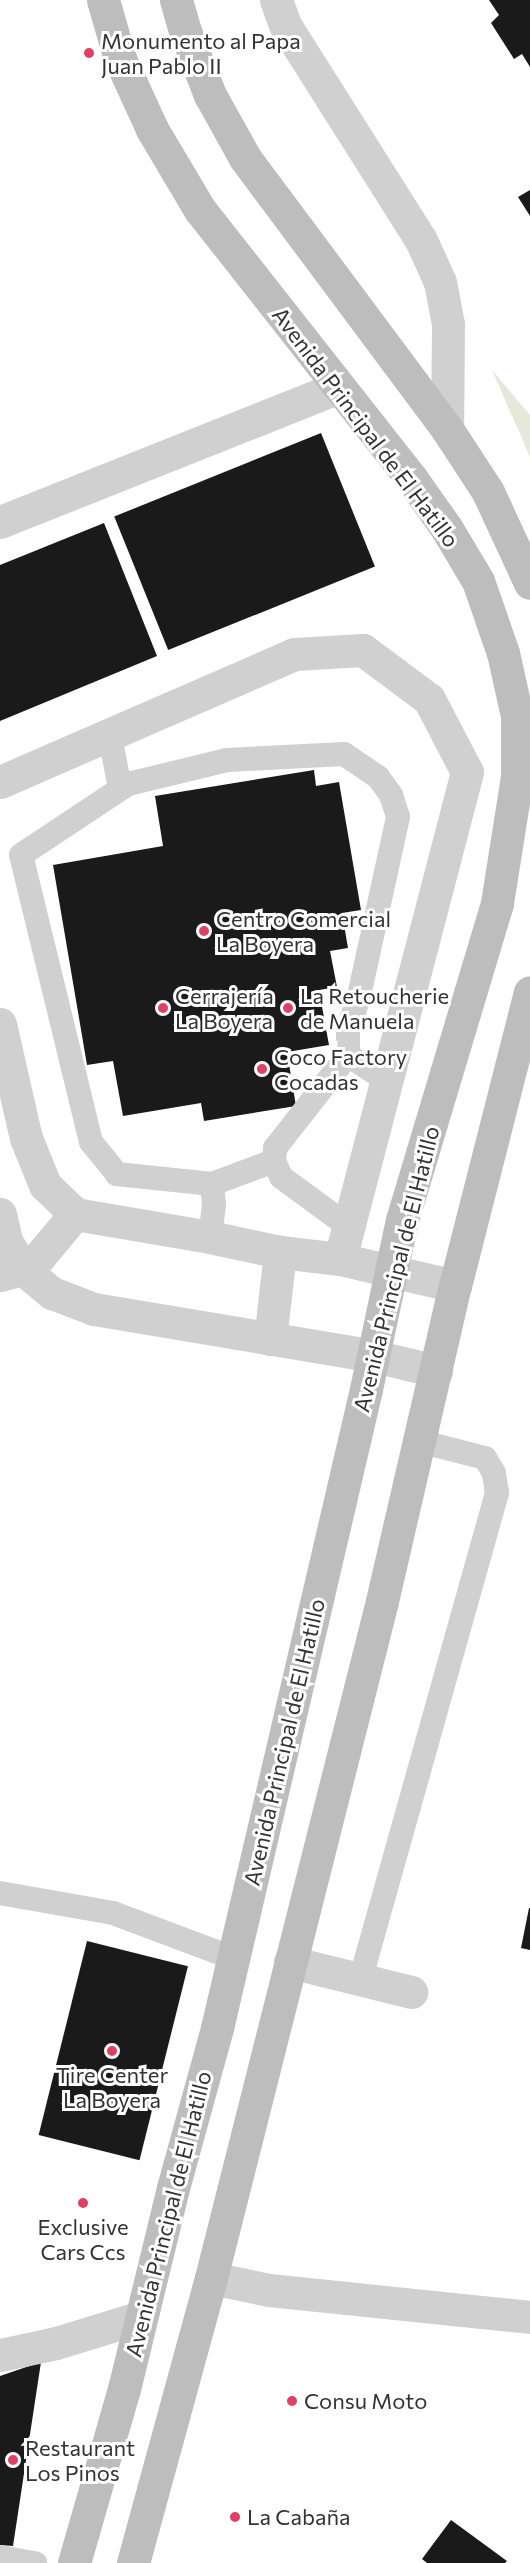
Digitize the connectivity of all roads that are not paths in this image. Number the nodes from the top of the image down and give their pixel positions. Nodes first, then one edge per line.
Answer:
1 (103, 0) edge
2 (176, 0) edge
3 (276, 0) edge
4 (339, 387) junction
5 (447, 429) junction
6 (0, 522) edge
7 (530, 583) edge
8 (110, 735) junction
9 (0, 782) edge
10 (128, 784) junction
11 (530, 992) edge
12 (0, 1024) edge
13 (348, 1055) junction
14 (387, 1081) junction
15 (274, 1161) junction
16 (212, 1184) junction
17 (0, 1214) edge
18 (75, 1214) junction
19 (348, 1226) junction
20 (210, 1237) junction
21 (280, 1252) junction
22 (340, 1259) junction
23 (392, 1270) junction
24 (12, 1272) edge
25 (455, 1286) junction
26 (270, 1339) junction
27 (374, 1356) junction
28 (436, 1371) junction
29 (419, 1441) junction
30 (0, 1893) edge
31 (233, 1958) junction
32 (290, 1962) junction
33 (360, 1981) junction
34 (411, 1992) dead end
35 (211, 2278) junction
36 (141, 2317) junction
37 (530, 2317) edge
38 (0, 2355) edge
39 (0, 2557) edge
40 (35, 2563) edge
41 (74, 2563) edge
42 (133, 2563) edge

1 - 4 main road, Avenida Principal de El Hatillo
2 - 5 main road
3 - 5 street
4 - 6 street
4 - 23 main road, Avenida Principal de El Hatillo
5 - 7 main road
8 - 9 street
8 - 10 lane
8 - 14 street
10 - 13 lane
10 - 16 lane
11 - 25 main road
12 - 18 street
13 - 14 lane
13 - 15 lane
14 - 19 street
15 - 16 lane
15 - 19 lane
16 - 20 lane
17 - 24 street
18 - 20 street
18 - 24 street
19 - 22 street
20 - 21 street
21 - 22 street
21 - 26 street
22 - 23 street
23 - 25 street
23 - 27 main road, Avenida Principal de El Hatillo
24 - 26 street
25 - 28 main road
26 - 27 street
27 - 28 street
27 - 31 main road, Avenida Principal de El Hatillo
28 - 29 main road
29 - 32 main road
29 - 33 lane
30 - 31 lane
31 - 36 main road, Avenida Principal de El Hatillo
32 - 33 street
32 - 35 main road
33 - 34 street
35 - 37 street
35 - 42 main road
36 - 38 street
36 - 41 main road, Avenida Principal de El Hatillo
39 - 40 lane

